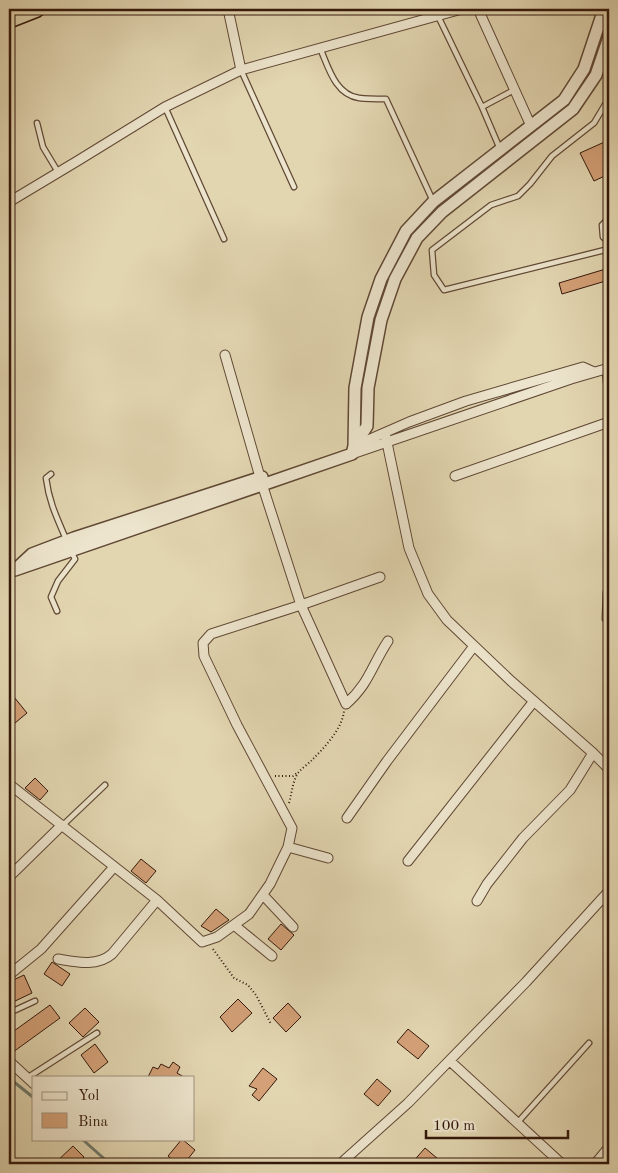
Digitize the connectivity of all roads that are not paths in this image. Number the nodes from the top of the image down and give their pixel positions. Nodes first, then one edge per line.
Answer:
1 (37, 9) edge
2 (228, 9) edge
3 (462, 9) edge
4 (478, 9) edge
5 (604, 9) edge
6 (438, 16) junction
7 (9, 20) edge
8 (609, 37) edge
9 (320, 48) junction
10 (241, 70) junction
11 (515, 90) junction
12 (609, 98) edge
13 (165, 107) junction
14 (482, 107) junction
15 (37, 123) dead end
16 (531, 126) junction
17 (500, 150) junction
18 (58, 173) junction
19 (294, 187) dead end
20 (9, 202) edge
21 (433, 202) junction
22 (442, 212) junction
23 (609, 218) edge
24 (224, 239) dead end
25 (609, 242) edge
26 (609, 249) edge
27 (225, 355) dead end
28 (608, 368) edge
29 (609, 390) edge
30 (609, 422) edge
31 (385, 438) junction
32 (353, 450) junction
33 (51, 474) dead end
34 (455, 476) dead end
35 (261, 481) junction
36 (69, 546) junction
37 (12, 572) edge
38 (380, 577) dead end
39 (609, 584) edge
40 (301, 605) junction
41 (57, 612) dead end
42 (609, 618) edge
43 (388, 641) dead end
44 (474, 646) junction
45 (534, 701) junction
46 (594, 753) junction
47 (609, 769) edge
48 (9, 784) edge
49 (105, 785) dead end
50 (347, 818) dead end
51 (62, 826) junction
52 (288, 847) junction
53 (328, 858) dead end
54 (408, 862) dead end
55 (114, 867) junction
56 (9, 877) edge
57 (609, 891) edge
58 (262, 895) junction
59 (158, 900) junction
60 (477, 901) dead end
61 (234, 926) junction
62 (293, 927) dead end
63 (272, 956) dead end
64 (58, 959) dead end
65 (9, 975) edge
66 (35, 1001) dead end
67 (9, 1013) edge
68 (97, 1033) dead end
69 (589, 1043) dead end
70 (450, 1061) junction
71 (9, 1062) edge
72 (38, 1076) edge
73 (30, 1082) edge
74 (518, 1122) junction
75 (609, 1147) edge
76 (340, 1164) edge
77 (562, 1164) edge
78 (595, 1164) edge

1 - 7 highway
2 - 10 street
3 - 6 street
4 - 11 street
5 - 16 street
6 - 9 street
6 - 14 lane
8 - 22 street
9 - 10 street
9 - 21 lane
10 - 13 street
10 - 19 lane
11 - 14 lane
11 - 16 street
12 - 26 lane
13 - 18 street
13 - 24 lane
14 - 17 lane
15 - 18 lane
16 - 17 street
17 - 21 street
18 - 20 street
21 - 22 lane
21 - 32 street
22 - 32 street
23 - 25 lane
27 - 35 street
28 - 29 street
28 - 31 street
30 - 34 street
31 - 32 street
31 - 44 street
32 - 35 street
33 - 36 lane
35 - 36 street
35 - 40 street
36 - 37 street
36 - 41 lane
38 - 40 street
39 - 42 lane
40 - 43 street
40 - 52 street
44 - 45 street
44 - 50 street
45 - 46 street
45 - 54 street
46 - 47 street
46 - 60 street
48 - 51 street
49 - 51 lane
51 - 55 street
51 - 56 street
52 - 53 street
52 - 58 street
55 - 59 street
55 - 65 street
57 - 70 street
58 - 61 street
58 - 62 street
59 - 61 street
59 - 64 street
61 - 63 street
66 - 67 lane
68 - 72 lane
69 - 74 lane
70 - 74 street
70 - 76 street
71 - 73 street
74 - 77 street
75 - 78 street

